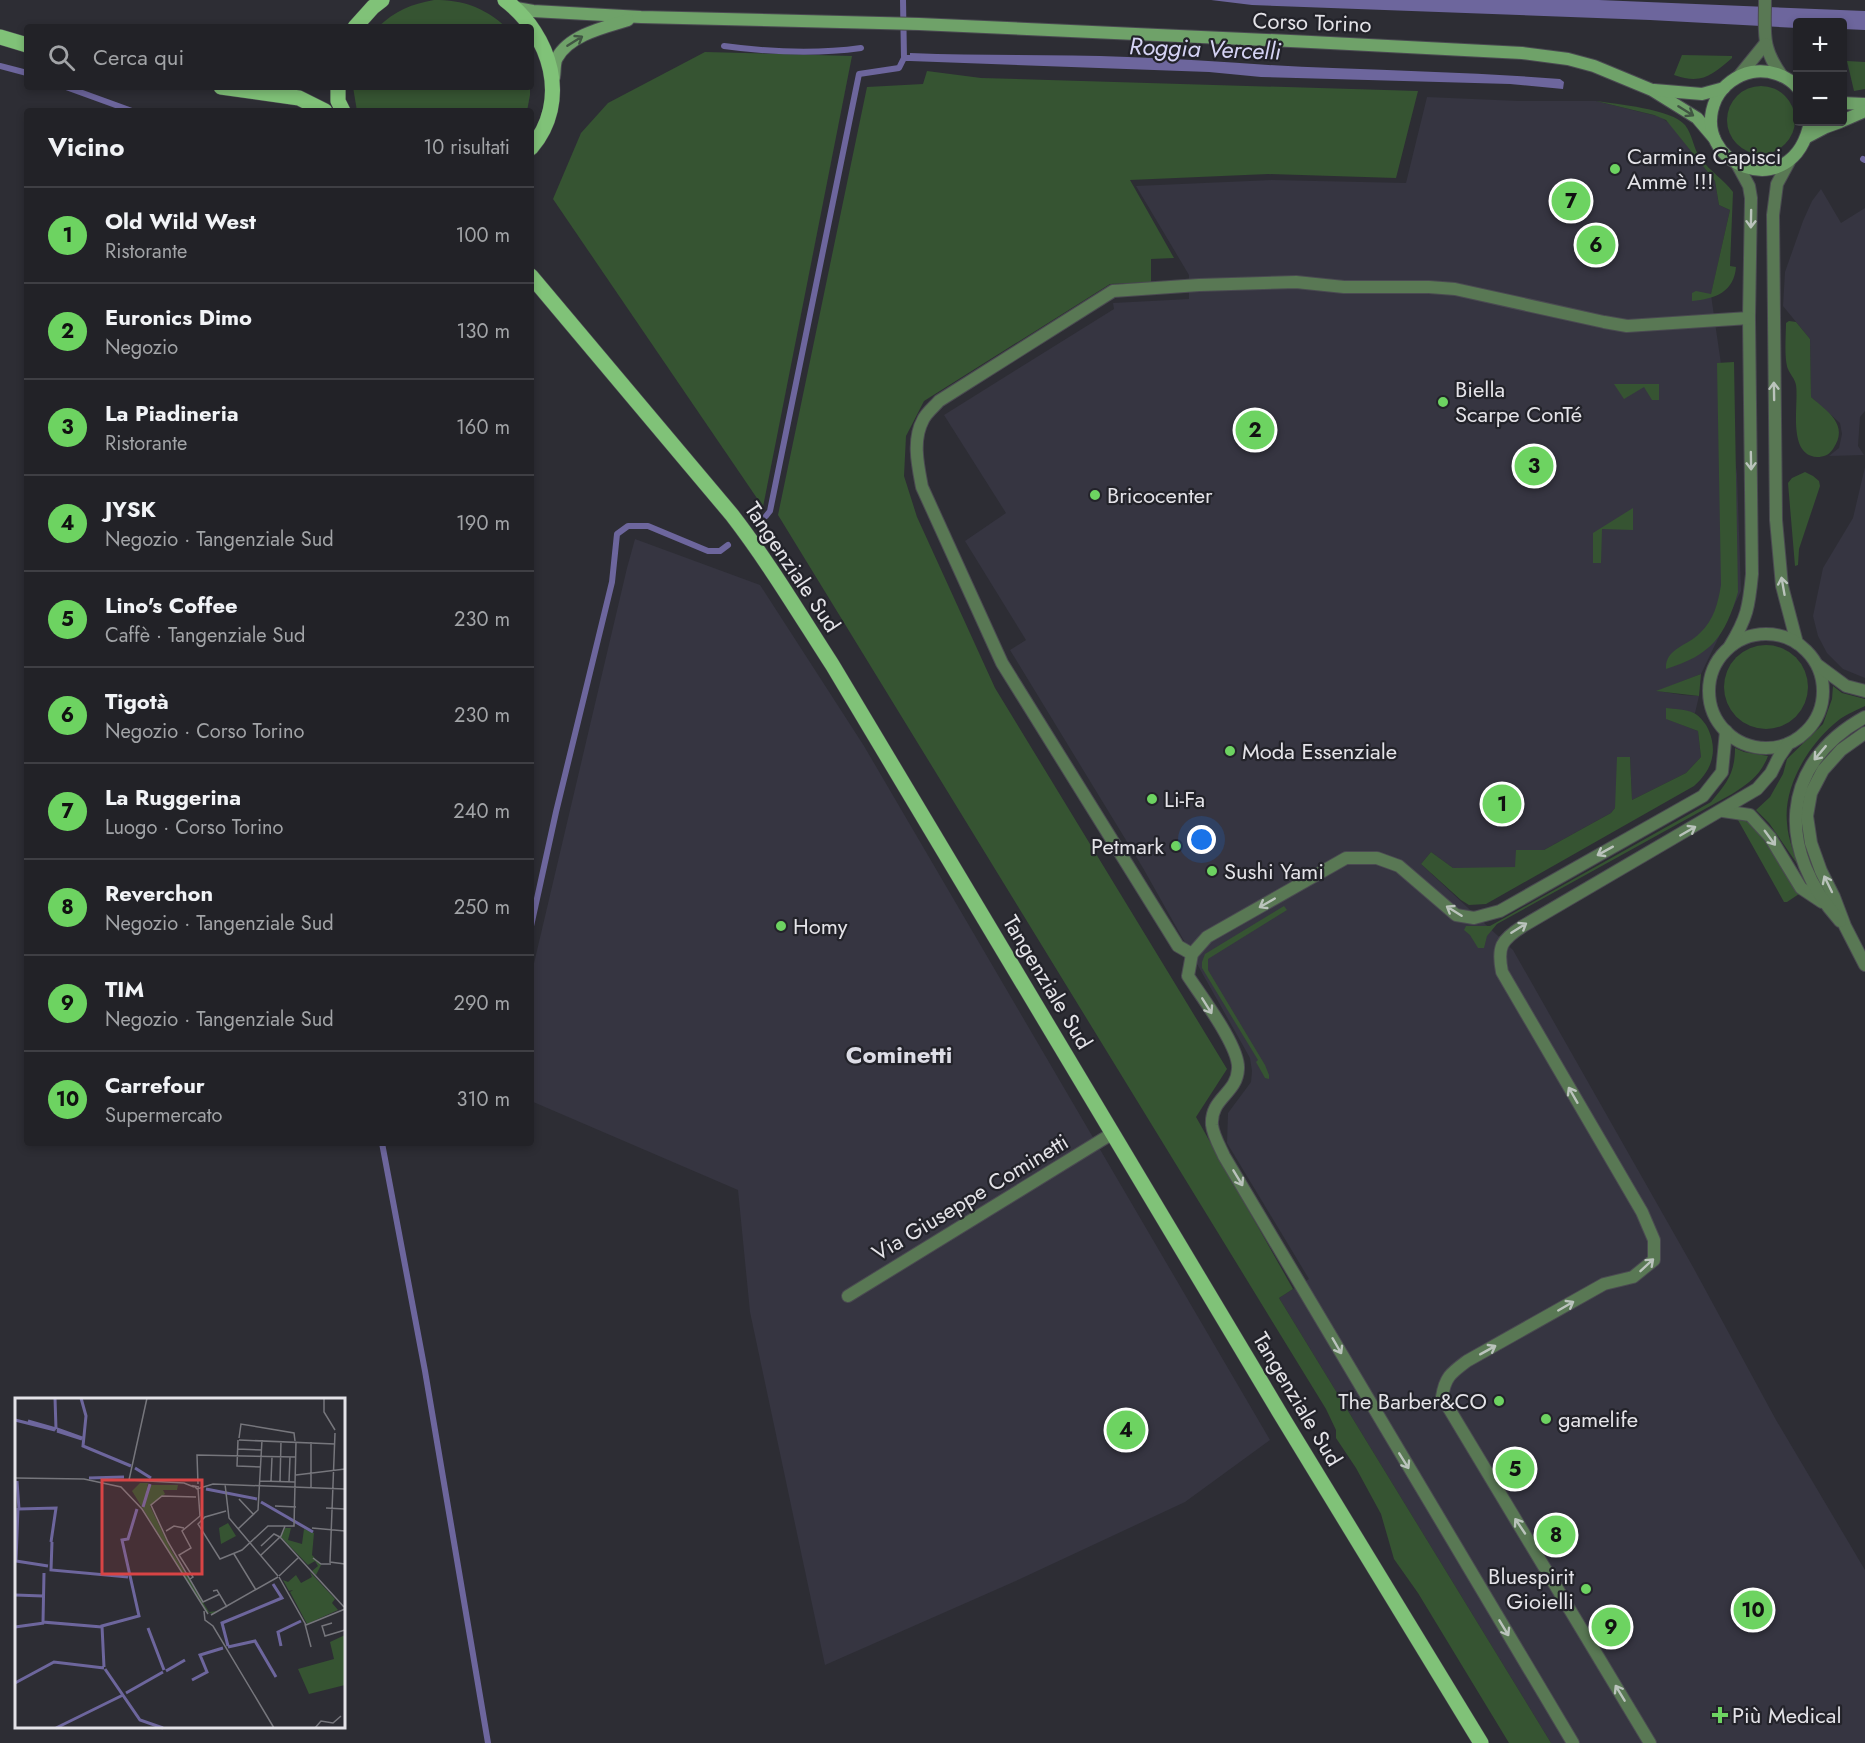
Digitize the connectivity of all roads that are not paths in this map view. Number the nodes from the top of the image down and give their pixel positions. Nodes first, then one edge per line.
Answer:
1 (382, 0) edge
2 (1765, 0) edge
3 (511, 4) edge
4 (640, 17) junction
5 (358, 24) edge
6 (530, 24) edge
7 (534, 31) edge
8 (0, 37) edge
9 (1765, 41) junction
10 (24, 44) edge
11 (1739, 76) junction
12 (1782, 76) junction
13 (1793, 85) edge
14 (1724, 87) junction
15 (262, 90) edge
16 (338, 90) edge
17 (1652, 90) junction
18 (553, 91) junction
19 (1847, 103) edge
20 (1865, 104) edge
21 (319, 108) edge
22 (342, 108) edge
23 (1865, 111) edge
24 (1847, 118) edge
25 (1809, 126) edge
26 (1828, 126) edge
27 (1807, 137) junction
28 (1714, 138) junction
29 (534, 144) edge
30 (1790, 160) junction
31 (1737, 164) junction
32 (534, 280) edge
33 (1749, 318) junction
34 (1797, 643) junction
35 (1730, 646) junction
36 (1818, 665) junction
37 (1865, 691) edge
38 (1865, 717) edge
39 (1725, 731) junction
40 (1865, 733) edge
41 (1788, 744) junction
42 (1723, 811) junction
43 (1805, 844) junction
44 (1824, 903) junction
45 (1845, 926) junction
46 (1192, 954) junction
47 (1865, 965) edge
48 (1113, 1133) junction
49 (848, 1296) dead end
50 (1481, 1743) edge
51 (1573, 1743) edge
52 (1650, 1743) edge

1 - 5 main road
2 - 9 street
3 - 4 main road, Corso Torino
3 - 6 main road
4 - 17 main road, Corso Torino
18 -> 4 main road, Corso Torino
7 - 18 main road
8 - 10 main road
9 - 11 street
9 - 12 street
11 - 12 main road, Corso Torino
11 - 14 main road, Corso Torino
12 - 13 main road
14 - 17 main road, Corso Torino
14 - 28 main road, Corso Torino
15 - 21 main road
16 - 22 main road
17 -> 28 main road, Corso Torino
18 - 29 main road
19 - 20 main road
23 - 24 main road
25 - 27 main road
26 - 27 main road
27 - 30 main road
28 - 31 main road, Corso Torino
30 - 31 main road
34 -> 30 street
31 -> 33 street
32 - 48 main road, Tangenziale Sud
33 -> 35 street
33 - 46 street
34 - 35 street
34 - 36 street
35 - 39 street
36 - 37 street
36 - 41 street
38 -> 43 street
39 - 41 street
39 -> 46 street
40 - 43 street
41 - 42 street
42 -> 44 street
52 -> 42 street
43 - 44 street
45 -> 43 street
44 - 45 street
45 - 47 street
46 -> 51 street
48 - 49 street, Via Giuseppe Cominetti
48 - 50 main road, Tangenziale Sud

